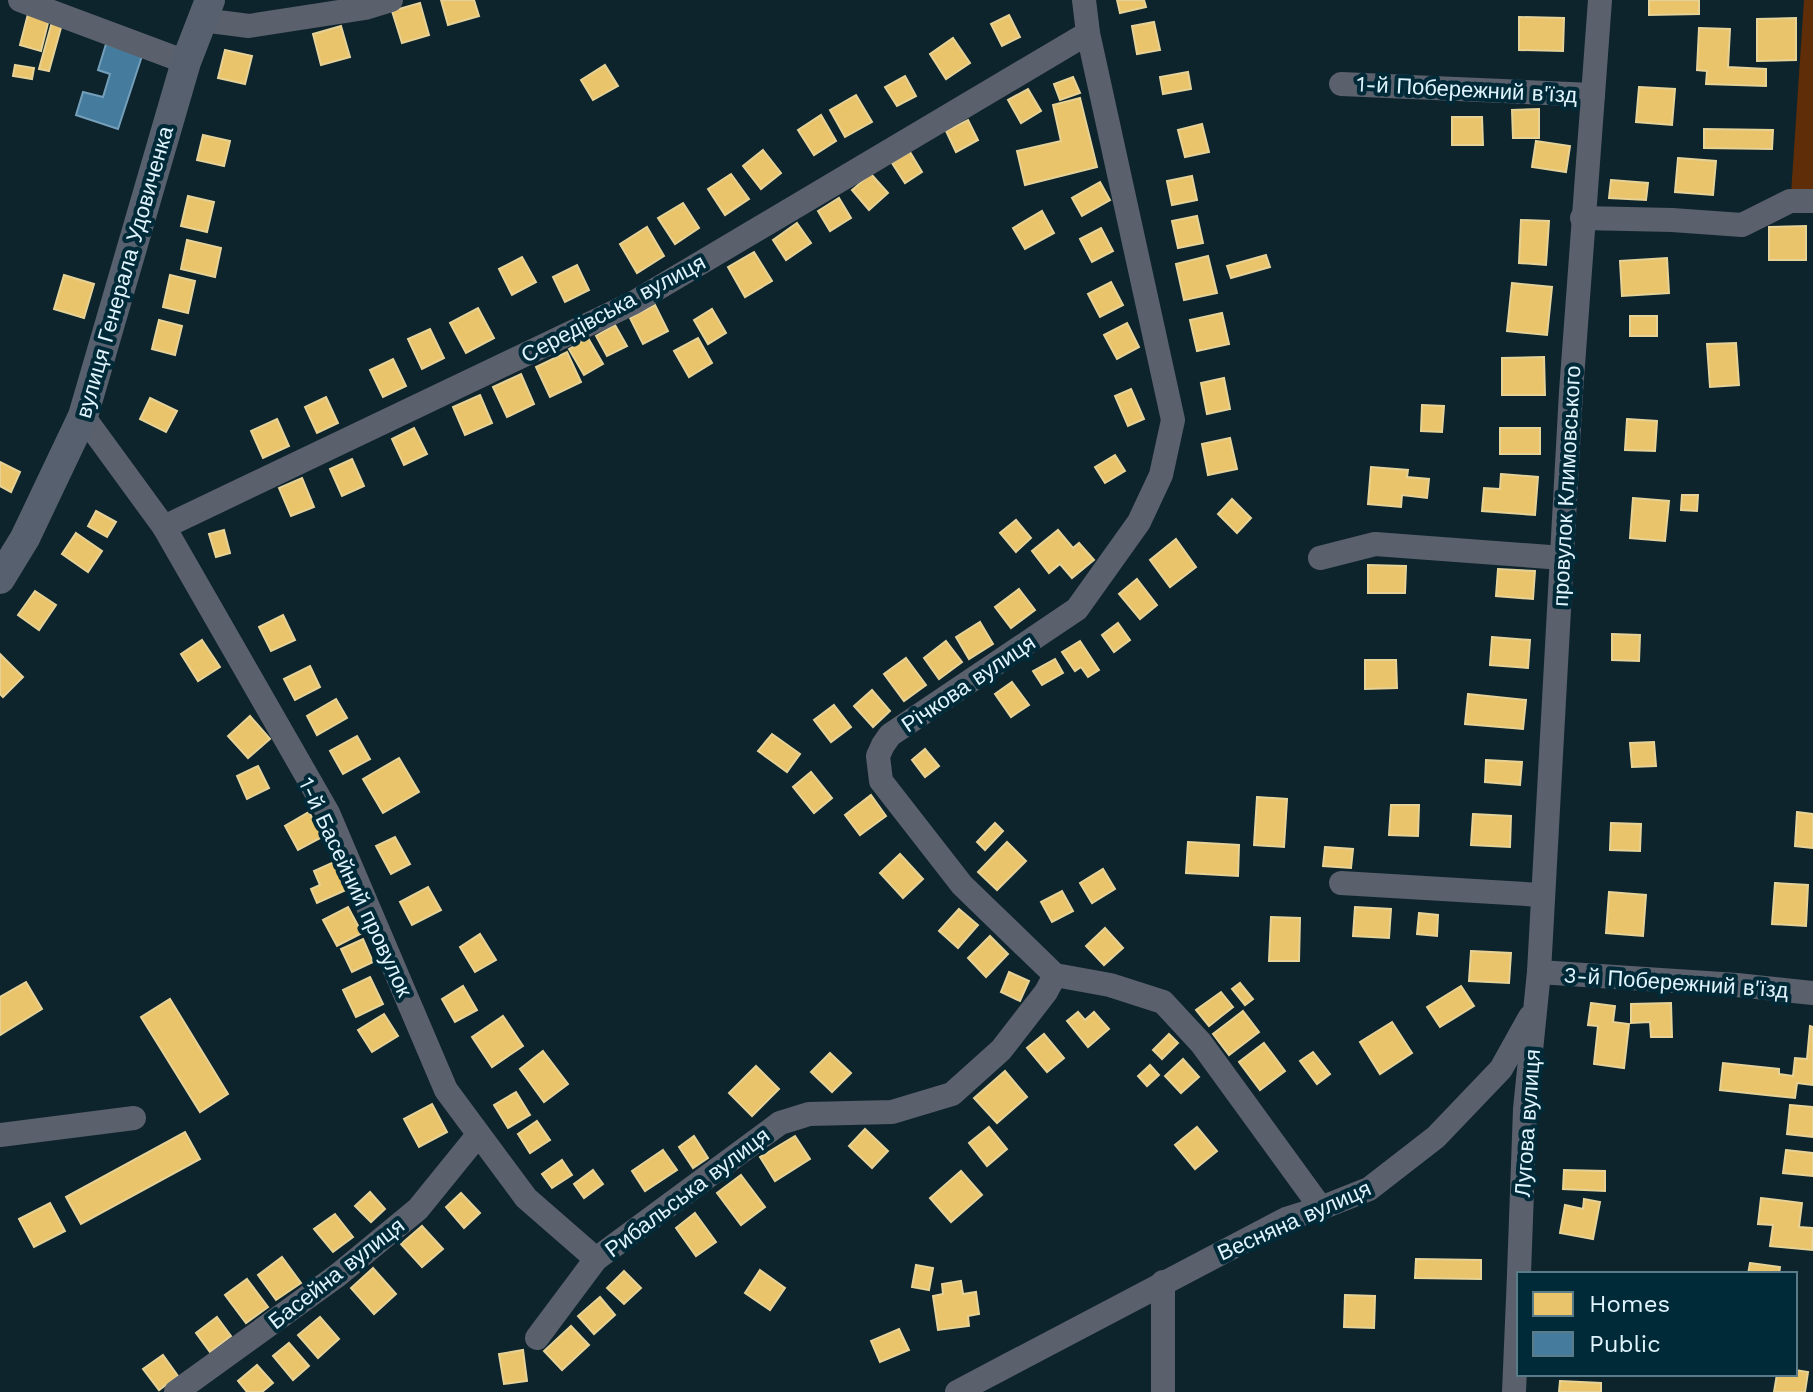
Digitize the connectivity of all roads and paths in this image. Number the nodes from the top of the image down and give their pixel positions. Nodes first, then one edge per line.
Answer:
1 (20, 0) edge
2 (391, 0) edge
3 (1084, 0) edge
4 (1600, 0) edge
5 (206, 10) edge
6 (1088, 33) junction
7 (186, 62) junction
8 (1341, 84) dead end
9 (1593, 95) junction
10 (1813, 201) edge
11 (1582, 218) junction
12 (83, 416) junction
13 (164, 527) junction
14 (1320, 558) dead end
15 (1563, 558) junction
16 (0, 579) edge
17 (1341, 883) dead end
18 (1541, 895) junction
19 (1539, 972) junction
20 (1055, 975) junction
21 (1813, 993) edge
22 (1535, 1008) junction
23 (134, 1118) dead end
24 (0, 1135) edge
25 (478, 1135) junction
26 (1321, 1208) junction
27 (596, 1259) junction
28 (1519, 1272) edge
29 (1163, 1282) junction
30 (1517, 1321) edge
31 (537, 1338) dead end
32 (176, 1392) edge
33 (957, 1392) edge
34 (1163, 1392) edge
35 (1514, 1392) edge

1 - 7 street
2 - 5 street
3 - 6 street, Річкова вулиця
4 - 9 street, провулок Климовського
5 - 7 main road, вулиця Генерала Удовиченка
6 - 13 street, Середівська вулиця
6 - 20 street, Річкова вулиця
7 - 12 main road, вулиця Генерала Удовиченка
8 - 9 street, 1-й Побережний в'їзд
9 - 11 street, провулок Климовського
10 - 11 street
11 - 15 street, провулок Климовського
12 - 13 street, 1-й Басейний провулок
12 - 16 main road, вулиця Генерала Удовиченка
13 - 25 street, 1-й Басейний провулок
14 - 15 street
15 - 18 street, провулок Климовського
17 - 18 street
18 - 19 street, провулок Климовського
19 - 21 street, 3-й Побережний в'їзд
19 - 22 street, Лугова вулиця
20 - 26 street
20 - 27 street, Рибальська вулиця
22 - 26 street, Весняна вулиця
22 - 28 street, Лугова вулиця
23 - 24 street
25 - 27 street, 1-й Басейний провулок
25 - 32 street, Басейна вулиця
26 - 29 street, Весняна вулиця
27 - 31 street, Рибальська вулиця
29 - 33 street, Весняна вулиця
29 - 34 street
30 - 35 street, Лугова вулиця

